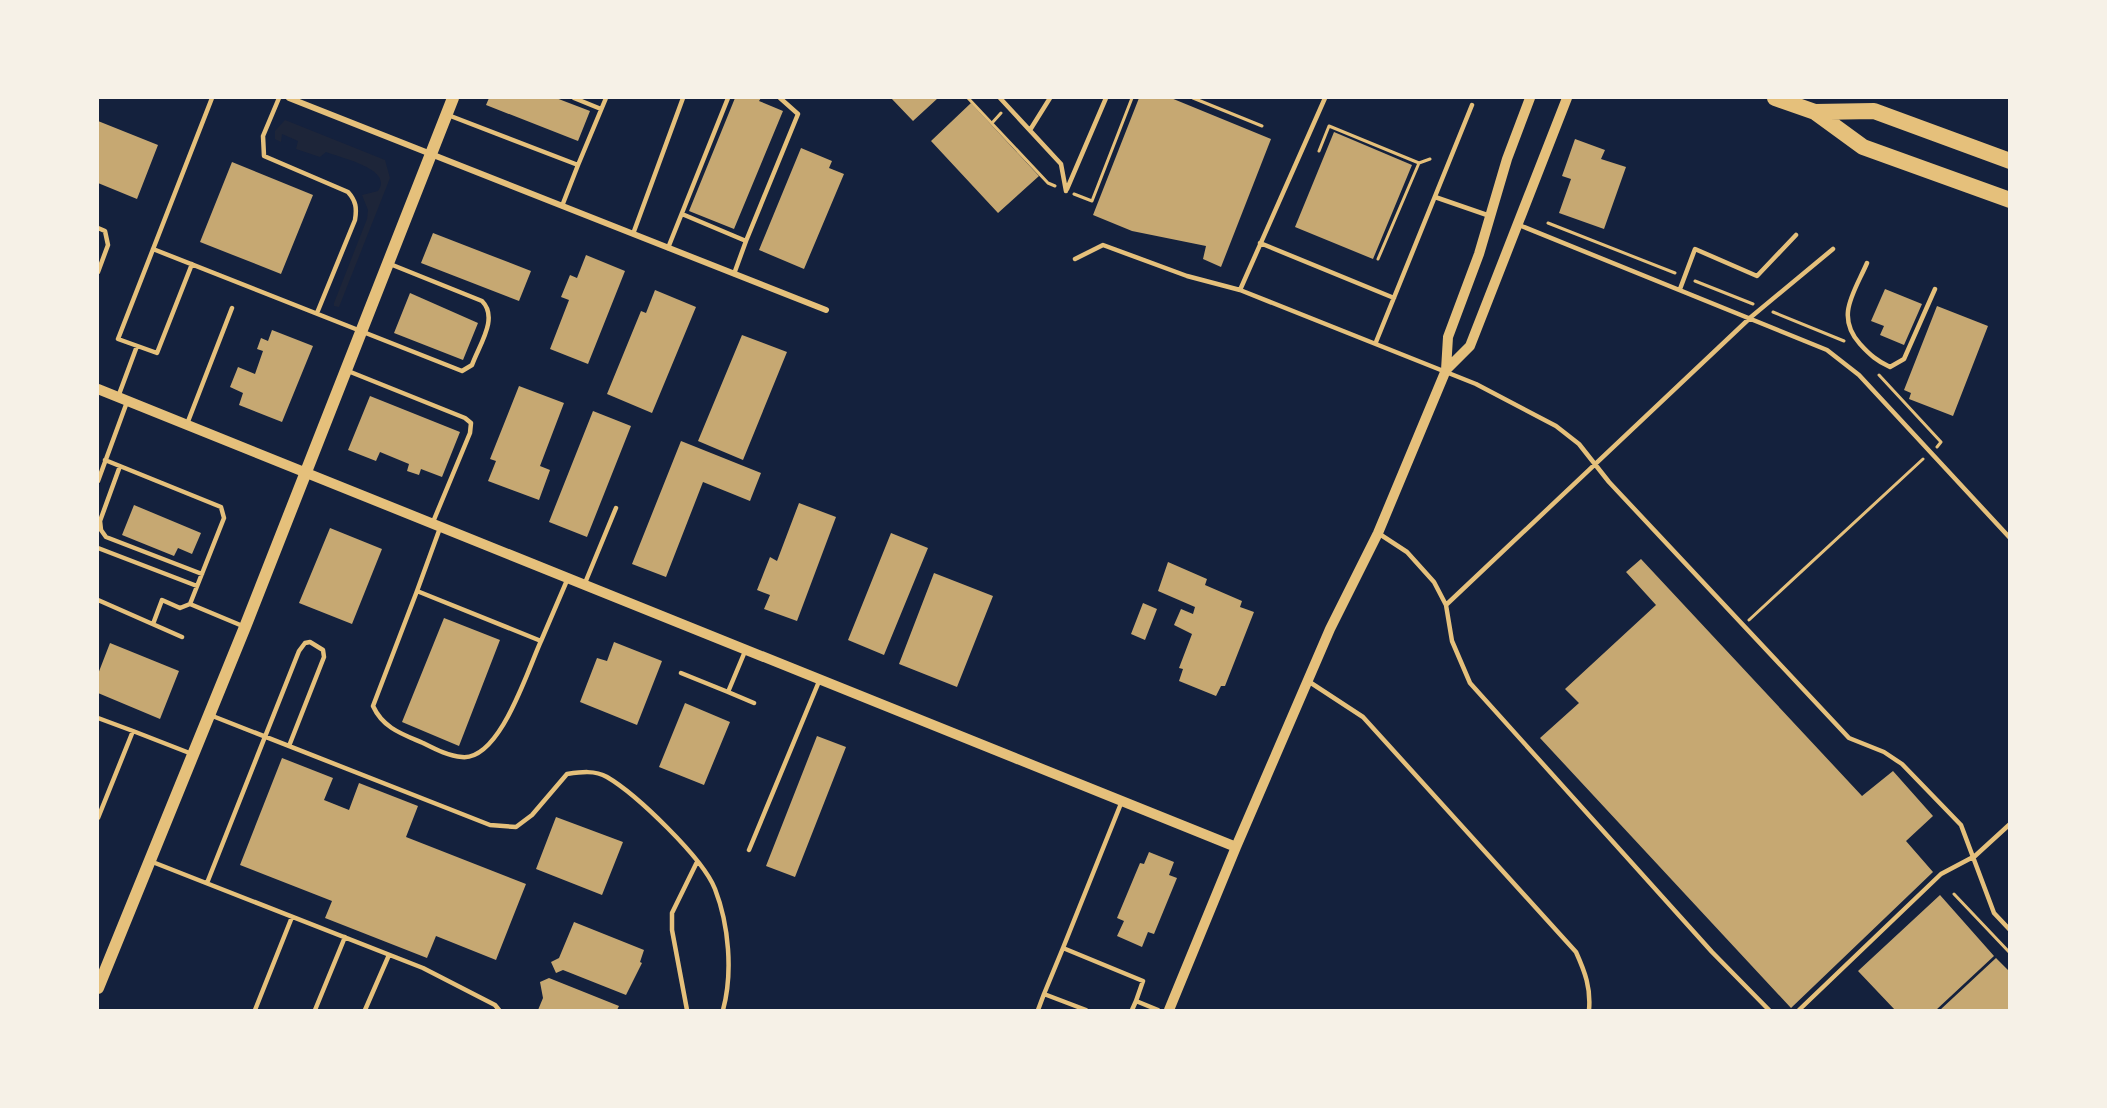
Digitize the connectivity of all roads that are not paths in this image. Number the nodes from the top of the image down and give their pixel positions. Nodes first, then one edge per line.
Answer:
1 (212, 98) edge
2 (279, 98) edge
3 (289, 98) edge
4 (453, 98) edge
5 (573, 98) edge
6 (606, 98) edge
7 (683, 98) edge
8 (728, 98) edge
9 (780, 98) edge
10 (1000, 98) edge
11 (1050, 98) edge
12 (1106, 98) edge
13 (1325, 98) edge
14 (1530, 98) edge
15 (1567, 98) edge
16 (1775, 98) edge
17 (1472, 105) dead end
18 (601, 109) junction
19 (1815, 112) junction
20 (446, 114) junction
21 (1030, 130) junction
22 (430, 154) junction
23 (2010, 161) edge
24 (578, 165) junction
25 (1436, 197) junction
26 (2010, 200) edge
27 (562, 206) junction
28 (682, 214) junction
29 (1490, 216) junction
30 (1517, 224) junction
31 (98, 228) edge
32 (633, 234) junction
33 (1796, 235) dead end
34 (746, 242) junction
35 (1260, 243) junction
36 (668, 248) junction
37 (153, 249) junction
38 (1833, 249) dead end
39 (1075, 259) dead end
40 (387, 262) junction
41 (1867, 262) dead end
42 (192, 264) junction
43 (98, 272) edge
44 (734, 273) junction
45 (1680, 289) junction
46 (1935, 289) dead end
47 (1240, 290) junction
48 (1394, 298) junction
49 (232, 308) dead end
50 (826, 310) dead end
51 (317, 314) junction
52 (1751, 317) junction
53 (361, 331) junction
54 (1376, 342) junction
55 (137, 346) junction
56 (345, 370) junction
57 (1446, 370) junction
58 (98, 389) edge
59 (123, 399) junction
60 (187, 424) junction
61 (105, 460) junction
62 (1596, 462) junction
63 (120, 466) junction
64 (306, 472) junction
65 (98, 481) edge
66 (616, 508) dead end
67 (436, 524) junction
68 (1378, 533) junction
69 (2010, 538) edge
70 (98, 548) edge
71 (202, 574) junction
72 (568, 578) junction
73 (585, 584) junction
74 (197, 586) junction
75 (417, 591) junction
76 (98, 600) edge
77 (190, 604) junction
78 (1446, 605) junction
79 (153, 624) junction
80 (245, 627) junction
81 (182, 637) dead end
82 (541, 641) junction
83 (746, 649) junction
84 (681, 673) dead end
85 (820, 679) junction
86 (1308, 681) junction
87 (728, 692) junction
88 (754, 703) dead end
89 (208, 714) junction
90 (98, 718) edge
91 (133, 731) junction
92 (264, 736) junction
93 (289, 746) junction
94 (192, 754) junction
95 (1122, 801) junction
96 (98, 818) edge
97 (2010, 824) edge
98 (1236, 848) junction
99 (749, 850) dead end
100 (1975, 856) junction
101 (149, 861) junction
102 (697, 862) junction
103 (207, 883) junction
104 (292, 917) junction
105 (2010, 930) edge
106 (345, 938) junction
107 (1063, 948) junction
108 (388, 955) junction
109 (98, 988) edge
110 (1044, 994) junction
111 (1136, 1001) junction
112 (255, 1011) edge
113 (315, 1011) edge
114 (365, 1011) edge
115 (499, 1011) edge
116 (687, 1011) edge
117 (723, 1011) edge
118 (1038, 1011) edge
119 (1086, 1011) edge
120 (1132, 1011) edge
121 (1158, 1011) edge
122 (1169, 1011) edge
123 (1589, 1011) edge
124 (1769, 1011) edge
125 (1799, 1011) edge

1 - 37 lane
2 - 51 lane
3 - 22 street
4 - 20 main road
5 - 18 lane
6 - 18 lane
7 - 32 lane
8 - 28 lane
9 - 34 lane
10 - 21 lane
11 - 21 lane
12 - 21 lane
13 - 35 lane
14 - 29 street
15 - 30 street
16 - 19 highway
17 - 25 lane
18 - 24 lane
19 - 23 highway
19 - 26 highway
20 - 22 main road
20 - 24 lane
22 - 27 street
22 - 40 main road
24 - 27 lane
25 - 29 lane
25 - 48 lane
27 - 32 street
28 - 34 lane
28 - 36 lane
29 - 57 street
30 - 45 lane
30 - 57 street
31 - 43 lane
32 - 36 street
33 - 45 lane
34 - 44 lane
35 - 47 lane
35 - 48 lane
36 - 44 street
37 - 42 lane
37 - 55 lane
38 - 52 lane
39 - 47 lane
40 - 53 main road
40 - 53 lane
41 - 46 lane
42 - 51 lane
42 - 55 lane
44 - 50 street
45 - 52 lane
47 - 54 lane
48 - 54 lane
49 - 60 lane
51 - 53 lane
52 - 62 lane
52 - 69 lane
53 - 56 main road
54 - 57 lane
55 - 59 lane
56 - 64 main road
56 - 67 lane
57 - 62 lane
57 - 68 street
58 - 59 street
59 - 60 street
59 - 61 lane
60 - 64 street
61 - 63 lane
61 - 65 lane
62 - 78 lane
62 - 100 lane
63 - 71 lane
63 - 71 lane
64 - 67 street
64 - 80 main road
66 - 73 lane
67 - 72 street
67 - 75 lane
68 - 78 lane
68 - 86 street
70 - 74 lane
71 - 74 lane
72 - 73 street
72 - 82 lane
73 - 83 street
74 - 77 lane
75 - 82 lane
75 - 82 lane
76 - 79 lane
77 - 79 lane
77 - 80 lane
78 - 124 lane
79 - 81 lane
80 - 89 main road
83 - 85 street
83 - 87 lane
84 - 87 lane
85 - 95 street
85 - 99 lane
86 - 98 street
86 - 123 lane
87 - 88 lane
89 - 92 lane
89 - 94 main road
90 - 91 lane
91 - 94 lane
91 - 96 lane
92 - 93 lane
92 - 93 lane
92 - 103 lane
93 - 102 lane
94 - 101 main road
95 - 98 street
95 - 107 lane
97 - 100 lane
98 - 122 street
100 - 105 lane
100 - 125 lane
101 - 103 lane
101 - 109 main road
102 - 116 lane
102 - 117 lane
103 - 104 lane
104 - 106 lane
104 - 112 lane
106 - 108 lane
106 - 113 lane
107 - 110 lane
107 - 111 lane
108 - 114 lane
108 - 115 lane
110 - 118 lane
110 - 119 lane
111 - 120 lane
111 - 121 lane

